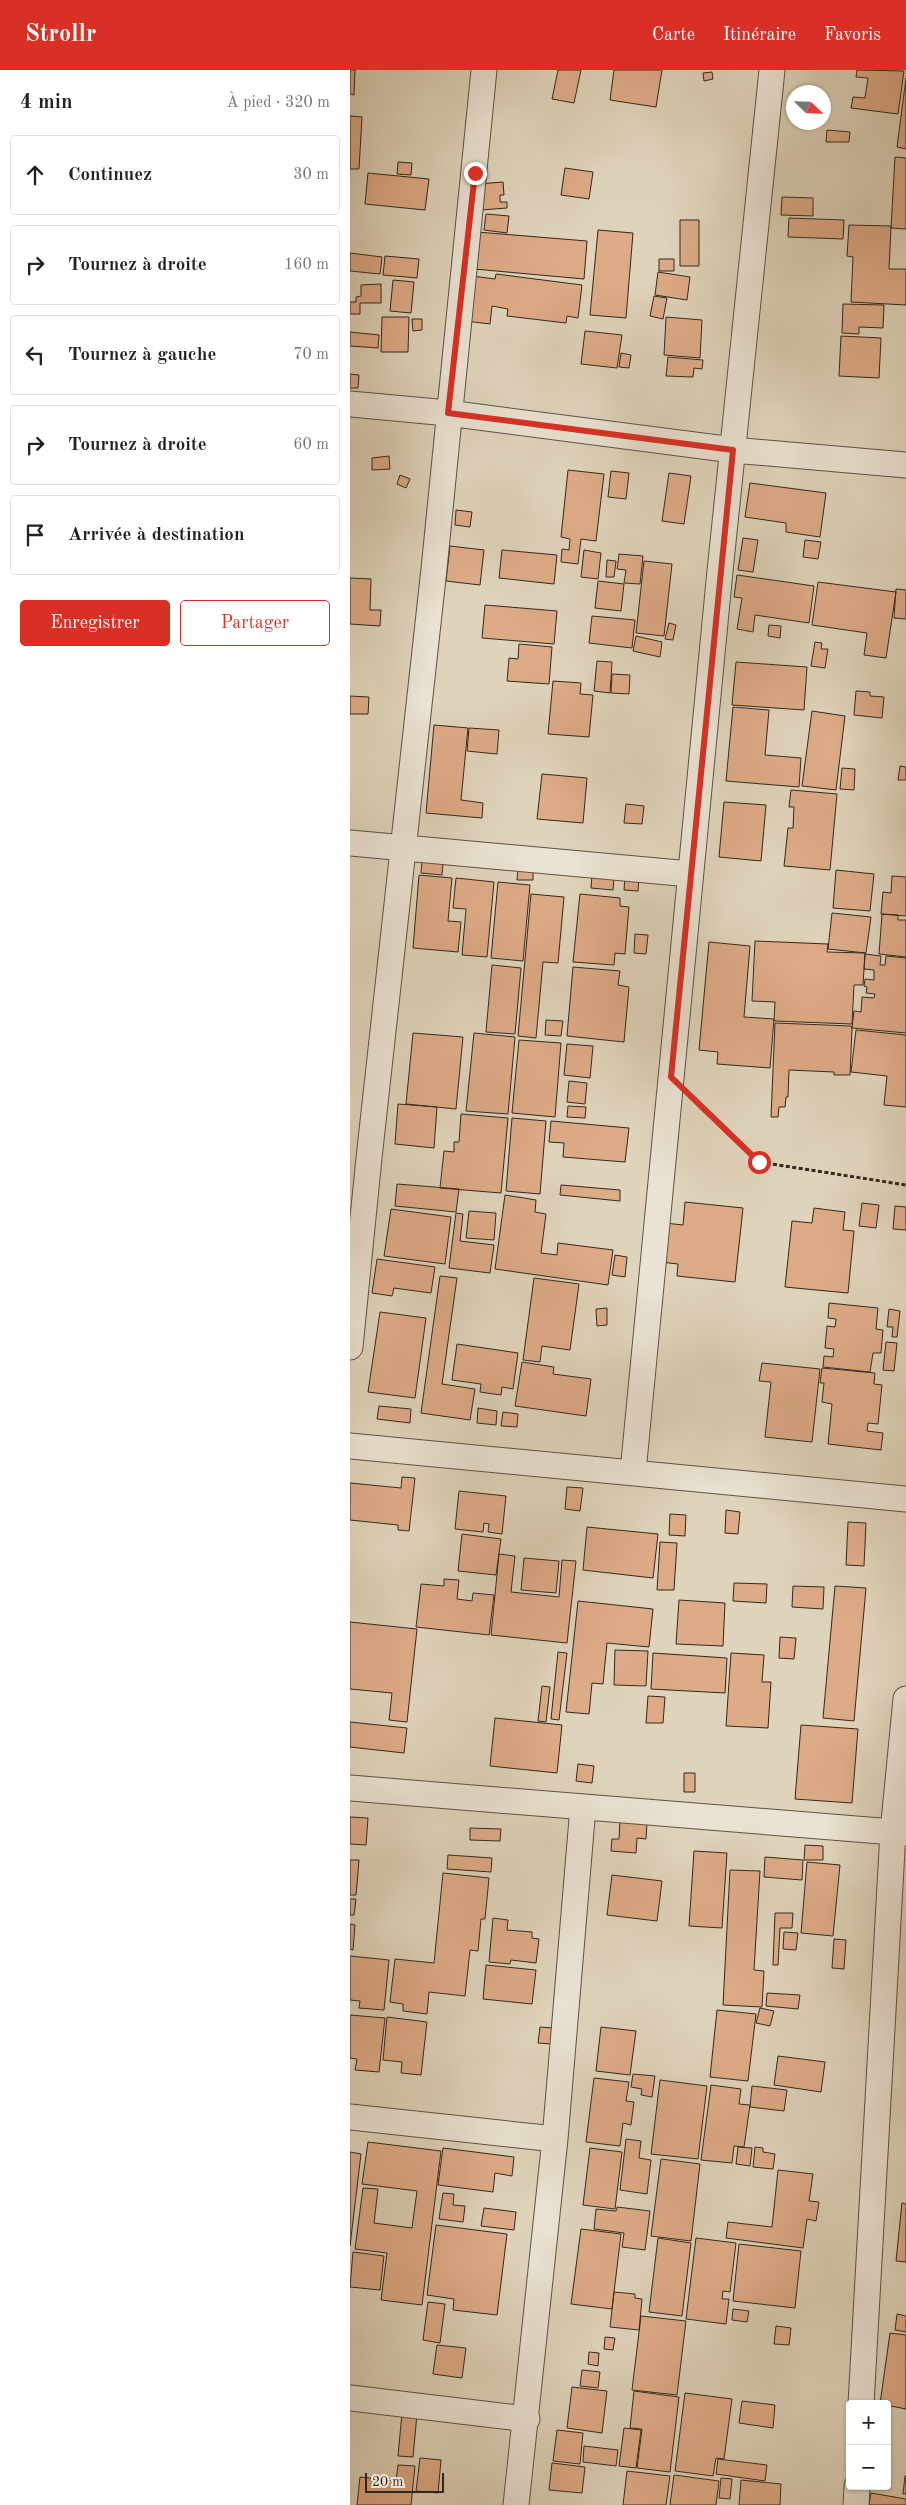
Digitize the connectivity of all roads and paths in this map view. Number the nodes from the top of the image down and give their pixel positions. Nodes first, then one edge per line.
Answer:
1 (484, 70) edge
2 (772, 70) edge
3 (350, 404) edge
4 (448, 413) junction
5 (733, 450) junction
6 (906, 466) edge
7 (350, 843) edge
8 (403, 846) junction
9 (690, 874) junction
10 (671, 1077) junction
11 (906, 1185) edge
12 (350, 1348) edge
13 (350, 1446) edge
14 (633, 1472) junction
15 (906, 1499) edge
16 (906, 1699) edge
17 (350, 1788) edge
18 (583, 1807) junction
19 (900, 1833) edge
20 (350, 2118) edge
21 (555, 2139) junction
22 (350, 2398) edge
23 (861, 2400) edge
24 (527, 2419) junction
25 (857, 2490) edge
26 (516, 2505) edge
27 (856, 2505) edge

1 - 4 street
2 - 5 street
3 - 4 street
4 - 5 street
4 - 8 street
5 - 6 street
5 - 9 street
7 - 8 street
8 - 9 street
8 - 12 street
9 - 10 street
10 - 11 path
10 - 14 street
13 - 14 street
14 - 15 street
16 - 19 street
17 - 18 street
18 - 19 street
18 - 21 street
19 - 23 street
20 - 21 street
21 - 24 street
22 - 24 street
24 - 26 street
25 - 27 street

